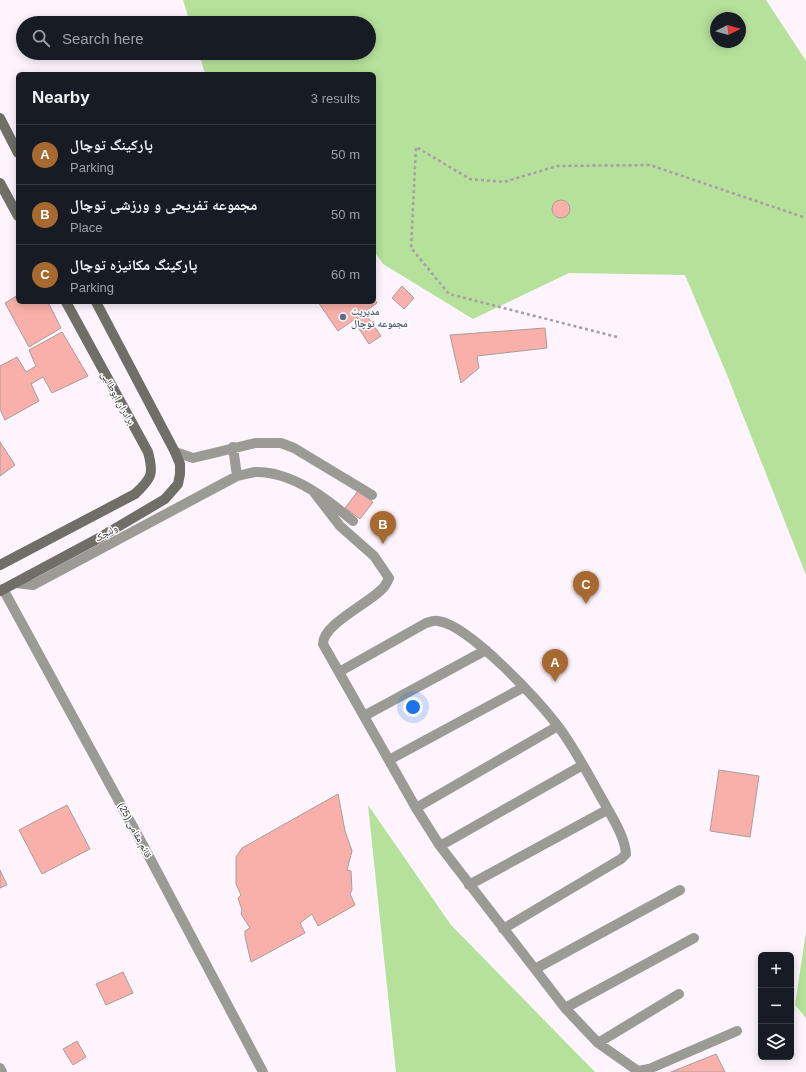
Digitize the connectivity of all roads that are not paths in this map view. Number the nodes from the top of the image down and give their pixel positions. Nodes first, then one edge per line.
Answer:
1 (0, 118) edge
2 (16, 149) edge
3 (0, 183) edge
4 (16, 212) edge
5 (67, 304) edge
6 (97, 304) edge
7 (233, 448) junction
8 (175, 452) junction
9 (237, 476) junction
10 (312, 491) junction
11 (135, 494) joint
12 (372, 495) dead end
13 (353, 521) dead end
14 (0, 565) edge
15 (15, 583) junction
16 (2, 590) edge
17 (486, 650) junction
18 (339, 672) junction
19 (524, 687) junction
20 (364, 716) junction
21 (558, 726) junction
22 (389, 760) junction
23 (584, 766) junction
24 (416, 808) junction
25 (608, 810) junction
26 (440, 846) junction
27 (469, 885) junction
28 (680, 890) dead end
29 (503, 929) junction
30 (694, 938) dead end
31 (535, 969) junction
32 (678, 994) dead end
33 (565, 1008) junction
34 (737, 1031) dead end
35 (598, 1043) junction
36 (0, 1068) edge
37 (2, 1072) edge
38 (264, 1072) edge

1 - 2 main road
3 - 4 main road
5 - 11 main road, برادران ابوطالبی
6 - 8 main road
7 - 8 street
7 - 9 street
7 - 12 street
8 - 15 main road, ولنجک
9 - 10 street
9 - 15 street
10 - 13 street
10 - 18 street
11 - 14 main road, ولنجک
15 - 16 main road, ولنجک
16 - 38 street, قائم مقامی (25)
17 - 18 street
17 - 19 street
17 - 20 street
18 - 20 street
19 - 21 street
19 - 22 street
20 - 22 street
21 - 23 street
21 - 24 street
22 - 24 street
23 - 25 street
23 - 26 street
24 - 26 street
25 - 27 street
25 - 29 street
26 - 27 street
27 - 29 street
28 - 31 street
29 - 31 street
30 - 33 street
31 - 33 street
32 - 35 street
33 - 35 street
34 - 35 street
36 - 37 street

